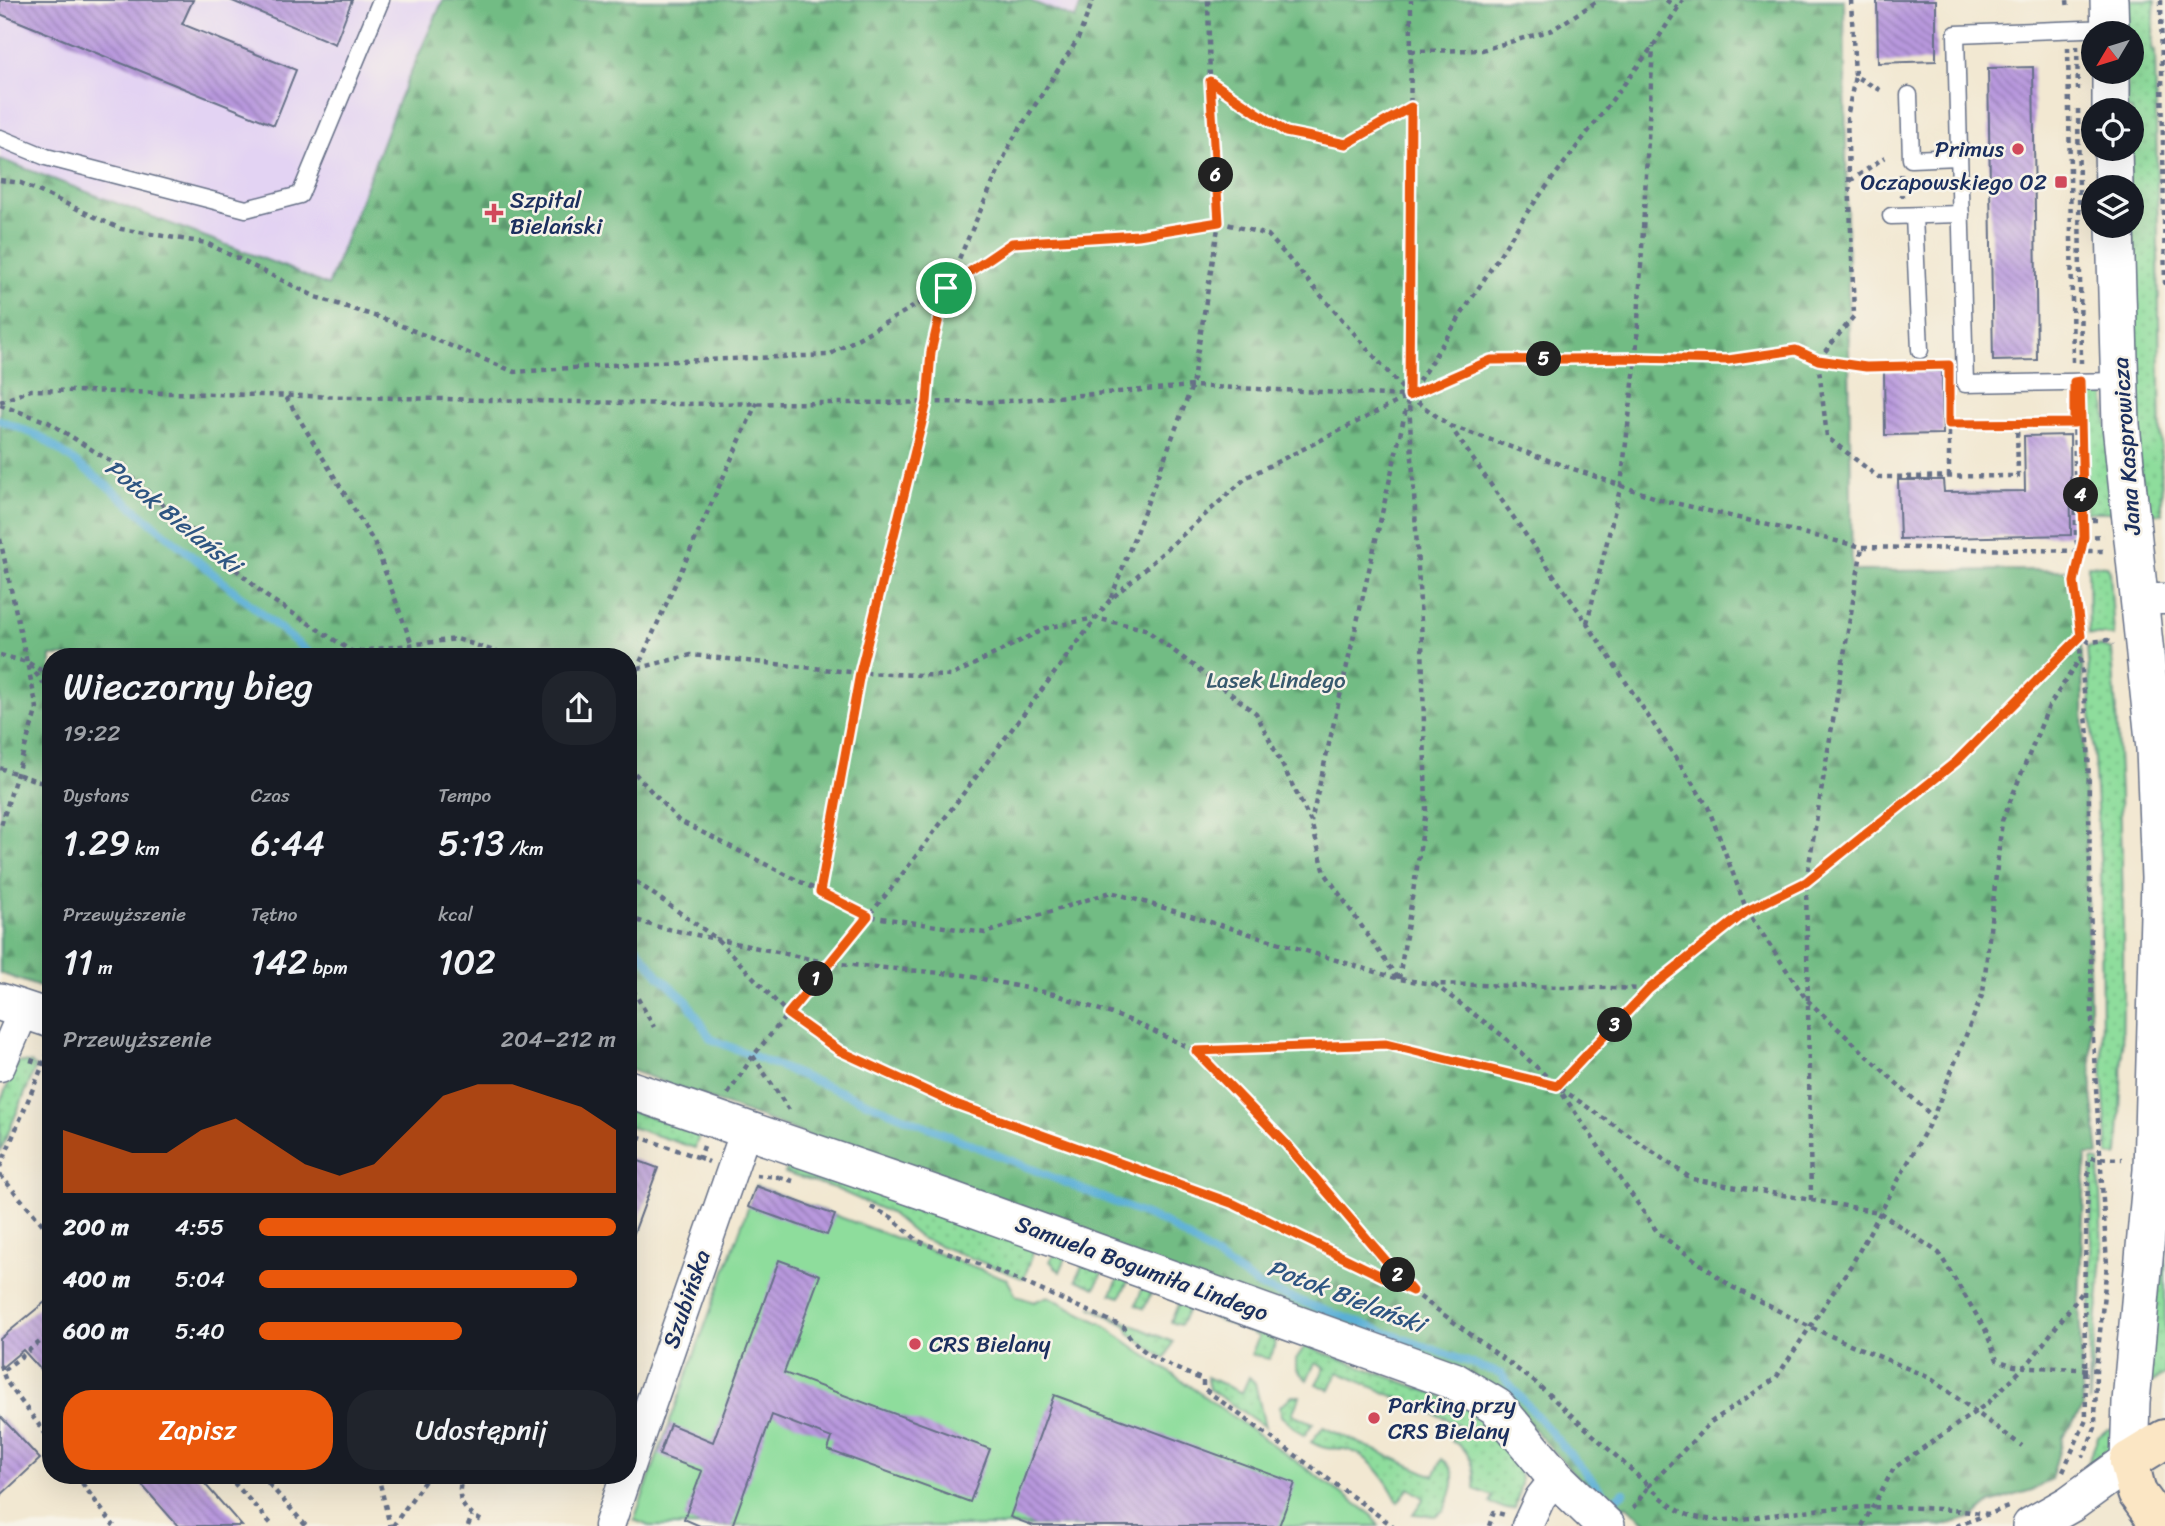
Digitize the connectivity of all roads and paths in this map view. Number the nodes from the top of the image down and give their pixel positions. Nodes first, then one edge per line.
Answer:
1 (382, 0) edge
2 (1093, 0) edge
3 (1208, 0) edge
4 (1411, 0) edge
5 (1599, 0) edge
6 (1666, 0) edge
7 (1683, 0) edge
8 (1851, 0) edge
9 (2067, 0) edge
10 (2161, 0) edge
11 (1678, 8) junction
12 (2092, 21) edge
13 (2081, 25) edge
14 (1653, 46) junction
15 (1411, 51) junction
16 (1855, 76) junction
17 (1210, 81) junction
18 (2092, 84) edge
19 (2093, 84) edge
20 (1882, 91) dead end
21 (1909, 95) dead end
22 (1411, 107) junction
23 (0, 138) edge
24 (1885, 157) dead end
25 (1959, 157) junction
26 (1901, 163) dead end
27 (0, 180) edge
28 (1850, 181) junction
29 (1961, 214) junction
30 (1902, 216) junction
31 (1219, 222) junction
32 (2115, 238) edge
33 (2165, 287) edge
34 (946, 288) junction
35 (1636, 358) junction
36 (1917, 358) joint
37 (1818, 360) junction
38 (2120, 381) junction
39 (2077, 382) junction
40 (1192, 386) junction
41 (1949, 388) dead end
42 (285, 396) junction
43 (1409, 396) junction
44 (757, 402) junction
45 (927, 402) junction
46 (0, 404) edge
47 (2017, 422) junction
48 (2074, 423) junction
49 (1949, 424) junction
50 (1450, 426) junction
51 (1948, 477) junction
52 (1621, 485) junction
53 (0, 539) edge
54 (1862, 547) junction
55 (2079, 551) junction
56 (2113, 551) dead end
57 (2153, 599) edge
58 (1109, 601) junction
59 (1095, 618) junction
60 (1587, 623) junction
61 (2081, 636) junction
62 (2118, 636) dead end
63 (412, 645) junction
64 (347, 648) edge
65 (387, 648) edge
66 (485, 648) edge
67 (2118, 649) dead end
68 (0, 655) edge
69 (2082, 657) junction
70 (27, 662) junction
71 (639, 668) junction
72 (42, 671) edge
73 (637, 672) edge
74 (860, 673) junction
75 (42, 681) edge
76 (0, 768) edge
77 (19, 774) junction
78 (637, 776) edge
79 (42, 783) edge
80 (1311, 822) junction
81 (0, 830) edge
82 (637, 882) edge
83 (1806, 882) junction
84 (820, 892) junction
85 (1747, 911) junction
86 (868, 916) junction
87 (637, 920) edge
88 (717, 939) junction
89 (829, 963) junction
90 (1399, 979) junction
91 (1433, 984) junction
92 (1649, 989) junction
93 (637, 997) edge
94 (1806, 999) junction
95 (25, 1010) edge
96 (788, 1014) junction
97 (654, 1027) dead end
98 (1196, 1051) junction
99 (0, 1066) edge
100 (42, 1069) edge
101 (1557, 1086) junction
102 (637, 1092) edge
103 (1933, 1117) junction
104 (729, 1124) junction
105 (637, 1136) edge
106 (2124, 1145) dead end
107 (700, 1158) dead end
108 (2102, 1158) junction
109 (2123, 1159) junction
110 (0, 1167) edge
111 (2123, 1172) dead end
112 (0, 1175) edge
113 (779, 1177) dead end
114 (801, 1183) dead end
115 (1811, 1200) junction
116 (869, 1206) dead end
117 (1879, 1212) junction
118 (42, 1224) edge
119 (2084, 1289) junction
120 (1412, 1291) junction
121 (1812, 1328) junction
122 (42, 1339) edge
123 (2026, 1365) junction
124 (2, 1367) edge
125 (2085, 1368) junction
126 (2096, 1370) junction
127 (2103, 1388) dead end
128 (2103, 1396) dead end
129 (1976, 1412) junction
130 (637, 1420) edge
131 (42, 1429) edge
132 (2165, 1439) edge
133 (2022, 1446) dead end
134 (2129, 1461) junction
135 (2079, 1466) dead end
136 (1556, 1478) junction
137 (2062, 1480) dead end
138 (83, 1484) edge
139 (237, 1484) edge
140 (269, 1484) edge
141 (379, 1484) edge
142 (422, 1484) edge
143 (460, 1484) edge
144 (623, 1484) edge
145 (1648, 1486) junction
146 (1872, 1508) junction
147 (1989, 1514) dead end
148 (472, 1516) junction
149 (1616, 1520) edge
150 (484, 1522) dead end
151 (114, 1526) edge
152 (273, 1526) edge
153 (306, 1526) edge
154 (391, 1526) edge
155 (468, 1526) edge
156 (609, 1526) edge
157 (1393, 1526) edge
158 (1527, 1526) edge
159 (1862, 1526) edge
160 (2031, 1526) edge
161 (2127, 1526) edge
162 (2161, 1526) edge

1 - 23 lane
2 - 34 path
3 - 17 path
4 - 15 path
5 - 15 path
6 - 11 path
7 - 11 path
8 - 16 path
9 - 12 path
10 - 33 path
11 - 14 path
13 - 25 lane
14 - 35 path
14 - 43 path
15 - 22 path
16 - 20 path
16 - 28 path
17 - 22 path
17 - 31 path
18 - 39 path
19 - 39 path
21 - 25 lane
22 - 43 path
24 - 28 path
25 - 29 lane
26 - 30 path
27 - 34 path
28 - 37 path
29 - 30 lane
29 - 39 lane
30 - 36 lane
31 - 34 path
31 - 40 path
31 - 43 path
32 - 38 street, Jana Kasprowicza
34 - 45 path
35 - 37 path
35 - 43 path
35 - 52 path
36 - 37 path
37 - 51 path
38 - 39 lane
38 - 57 street, Jana Kasprowicza
39 - 48 path
39 - 55 path
40 - 43 path
40 - 45 path
40 - 58 path
41 - 49 path
42 - 44 path
42 - 46 path
42 - 63 path
43 - 50 path
43 - 58 path
43 - 80 path
43 - 90 path
44 - 45 path
44 - 71 path
45 - 74 path
46 - 64 path
47 - 48 path
47 - 49 path
47 - 51 path
48 - 55 path
49 - 51 path
50 - 52 path
50 - 60 path
52 - 54 path
52 - 60 path
53 - 70 path
54 - 55 path
54 - 83 path
55 - 56 path
55 - 61 path
57 - 134 street, Jana Kasprowicza
58 - 59 path
59 - 74 path
59 - 80 path
59 - 86 path
60 - 85 path
61 - 69 path
61 - 83 path
62 - 67 path
63 - 65 path
63 - 66 path
68 - 70 path
69 - 103 path
69 - 108 path
70 - 72 path
70 - 75 path
70 - 77 path
71 - 73 path
71 - 74 path
74 - 84 path
76 - 77 path
77 - 79 path
77 - 81 path
78 - 84 path
80 - 90 path
82 - 88 path
83 - 85 path
83 - 94 path
84 - 86 path
85 - 92 path
85 - 94 path
86 - 89 path
86 - 90 path
87 - 88 path
88 - 89 path
88 - 96 path
89 - 96 path
89 - 98 path
90 - 91 path
91 - 92 path
91 - 101 path
92 - 101 path
93 - 97 path
94 - 103 path
94 - 115 path
95 - 99 street
96 - 104 path
96 - 120 path
98 - 101 path
98 - 120 path
100 - 110 path
101 - 115 path
101 - 121 path
102 - 104 street, Samuela Bogumiła Lindego
103 - 117 path
104 - 130 street, Szubińska
104 - 136 street, Samuela Bogumiła Lindego
105 - 107 path
106 - 109 path
108 - 109 path
108 - 119 path
108 - 126 path
109 - 111 path
112 - 118 path
113 - 114 path
115 - 117 path
116 - 157 path
117 - 121 path
117 - 123 path
119 - 123 path
119 - 125 path
120 - 145 path
121 - 129 path
121 - 145 path
122 - 124 path
123 - 125 path
123 - 129 path
124 - 131 path
125 - 126 path
125 - 137 path
126 - 135 path
127 - 128 path
129 - 133 path
129 - 146 path
132 - 134 main road
134 - 160 street
134 - 161 main road
134 - 162 main road
136 - 149 street, Samuela Bogumiła Lindego
136 - 158 street
138 - 151 path
139 - 152 path
140 - 153 path
141 - 154 path
142 - 154 path
143 - 148 path
144 - 156 street
145 - 146 path
145 - 149 path
146 - 147 path
146 - 159 path
148 - 150 path
148 - 155 path

